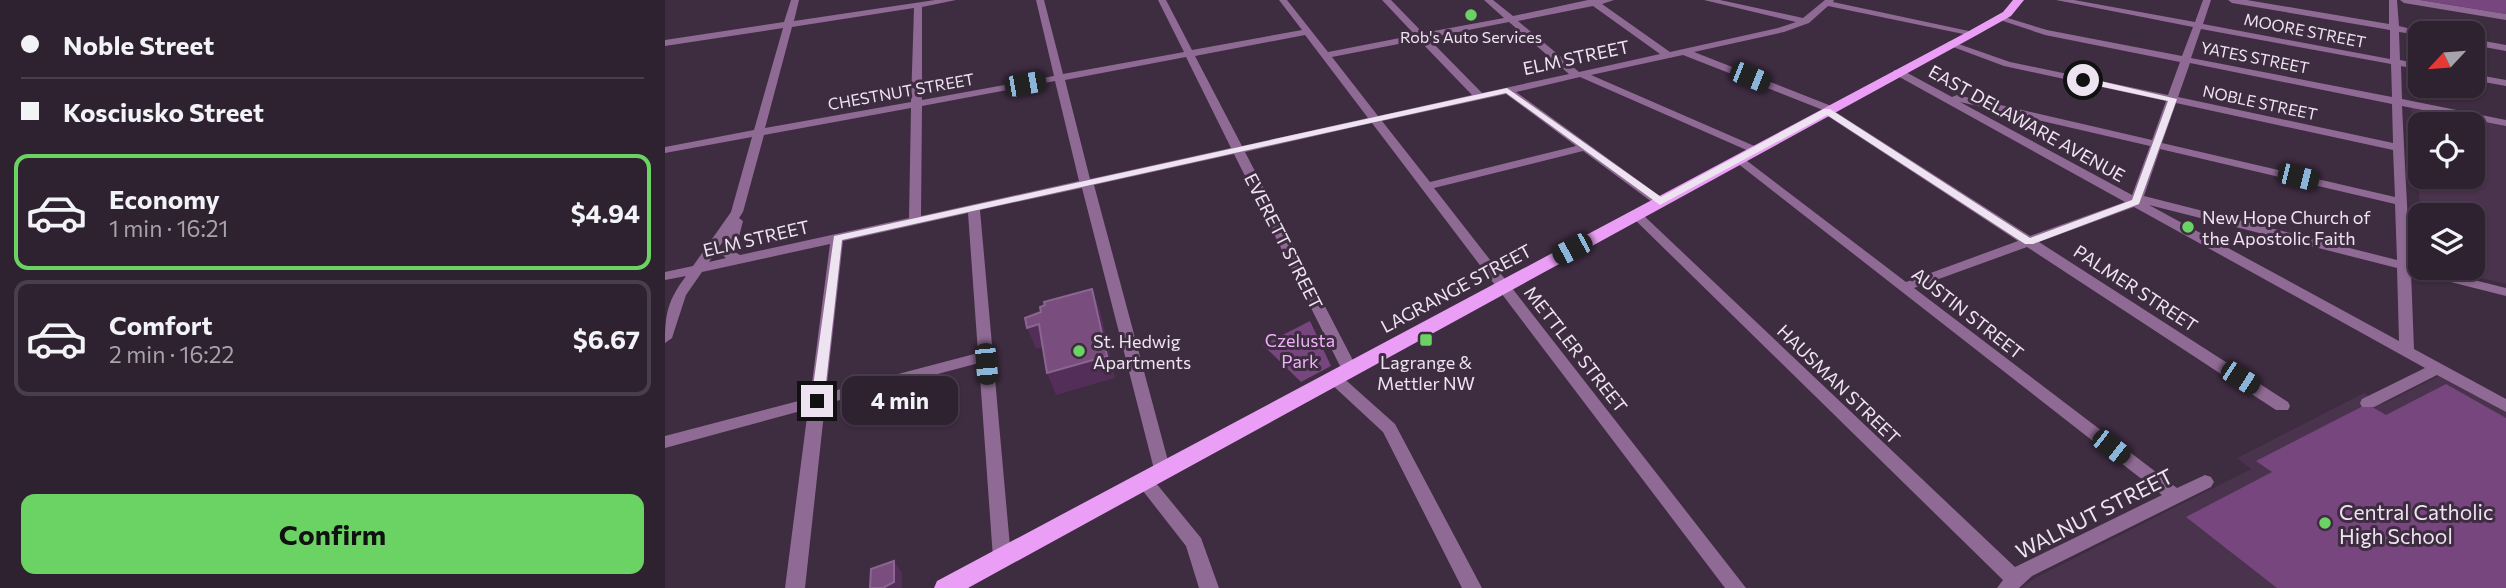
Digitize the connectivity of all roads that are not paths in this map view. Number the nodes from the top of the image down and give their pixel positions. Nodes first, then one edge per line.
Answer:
1 (795, 0) edge
2 (951, 0) edge
3 (1040, 0) edge
4 (1162, 0) edge
5 (1283, 0) edge
6 (1386, 0) edge
7 (1488, 0) edge
8 (1610, 0) edge
9 (1708, 0) edge
10 (2019, 0) edge
11 (2060, 0) edge
12 (2207, 0) edge
13 (2232, 0) edge
14 (2393, 0) edge
15 (2404, 0) edge
16 (939, 1) edge
17 (1593, 1) edge
18 (1828, 1) edge
19 (918, 5) junction
20 (2506, 17) edge
21 (1999, 18) junction
22 (1511, 19) junction
23 (1806, 21) junction
24 (788, 24) junction
25 (2199, 26) junction
26 (2394, 28) junction
27 (2408, 30) edge
28 (1308, 32) junction
29 (1973, 33) junction
30 (1422, 36) junction
31 (665, 43) edge
32 (1950, 44) junction
33 (2485, 44) edge
34 (2506, 48) edge
35 (1685, 51) junction
36 (1189, 54) junction
37 (1325, 55) junction
38 (1668, 55) junction
39 (2187, 59) junction
40 (2396, 63) junction
41 (2408, 65) edge
42 (1898, 72) junction
43 (1579, 75) junction
44 (1059, 78) junction
45 (2485, 79) edge
46 (2506, 83) edge
47 (1507, 90) junction
48 (1940, 94) junction
49 (1480, 97) junction
50 (2173, 99) junction
51 (2399, 102) junction
52 (917, 104) junction
53 (1828, 110) junction
54 (1377, 119) junction
55 (2506, 123) edge
56 (758, 133) junction
57 (2158, 145) junction
58 (1585, 147) junction
59 (2400, 148) junction
60 (665, 150) edge
61 (1238, 150) junction
62 (1755, 150) junction
63 (1738, 159) junction
64 (1086, 183) junction
65 (1427, 186) junction
66 (2137, 200) junction
67 (1660, 202) junction
68 (2402, 202) junction
69 (974, 208) junction
70 (737, 212) junction
71 (1636, 215) junction
72 (915, 221) junction
73 (837, 238) junction
74 (2029, 242) junction
75 (739, 260) junction
76 (2405, 267) junction
77 (698, 269) junction
78 (665, 276) edge
79 (1504, 286) junction
80 (1904, 287) junction
81 (2506, 292) edge
82 (665, 338) edge
83 (2407, 352) junction
84 (985, 356) junction
85 (2437, 368) junction
86 (1342, 374) junction
87 (817, 401) junction
88 (2368, 403) dead end
89 (2282, 406) dead end
90 (2506, 406) edge
91 (665, 442) edge
92 (1162, 472) junction
93 (1145, 482) junction
94 (2205, 482) dead end
95 (2175, 496) junction
96 (1002, 558) junction
97 (2012, 584) edge
98 (795, 588) edge
99 (946, 588) edge
100 (1209, 588) edge
101 (1472, 588) edge
102 (1737, 588) edge

1 - 24 street
2 - 16 street
3 - 44 street
4 - 36 street, EVERETT STREET
5 - 28 street, METTLER STREET
6 - 30 street
7 - 22 street
8 - 17 street
9 - 23 street
10 - 21 main road, LAGRANGE STREET
11 - 25 street, MOORE STREET
12 - 25 street
13 - 26 street
14 - 26 street
15 - 20 street
16 - 19 street
17 - 22 street
17 - 38 street
18 - 23 street, ELM STREET
18 - 29 street
19 - 24 street
19 - 52 street
21 - 29 main road, LAGRANGE STREET
21 - 39 street, YATES STREET
22 - 30 street
22 - 43 street
23 - 35 street, ELM STREET
24 - 31 street
24 - 56 street
25 - 39 street
25 - 40 street, MOORE STREET
26 - 27 street
26 - 40 street
28 - 36 street, CHESTNUT STREET
28 - 37 street, METTLER STREET
29 - 32 main road, LAGRANGE STREET
30 - 37 street
30 - 49 street
32 - 42 main road, LAGRANGE STREET
32 - 50 street, NOBLE STREET
33 - 34 street
35 - 38 street, ELM STREET
35 - 53 street, PALMER STREET
36 - 44 street, CHESTNUT STREET
36 - 61 street, EVERETT STREET
37 - 54 street, METTLER STREET
38 - 43 street, ELM STREET
39 - 50 street
39 - 51 street, YATES STREET
40 - 41 street, MOORE STREET
40 - 51 street
42 - 48 street, EAST DELAWARE AVENUE
42 - 53 main road, LAGRANGE STREET
43 - 47 street, ELM STREET
43 - 62 street
44 - 52 street, CHESTNUT STREET
44 - 64 street
45 - 46 street
47 - 49 street, ELM STREET
47 - 58 street
48 - 57 street
48 - 66 street, EAST DELAWARE AVENUE
49 - 54 street, ELM STREET
50 - 57 street
50 - 59 street, NOBLE STREET
51 - 55 street, YATES STREET
51 - 59 street
52 - 56 street, CHESTNUT STREET
52 - 72 street
53 - 62 main road, LAGRANGE STREET
53 - 74 street, PALMER STREET
54 - 61 street, ELM STREET
54 - 65 street, METTLER STREET
56 - 60 street, CHESTNUT STREET
56 - 70 street
57 - 66 street
57 - 68 street
58 - 65 street
58 - 67 street
59 - 68 street
61 - 64 street, ELM STREET
61 - 86 street, EVERETT STREET
62 - 63 main road, LAGRANGE STREET
63 - 67 main road, LAGRANGE STREET
63 - 80 street, AUSTIN STREET
64 - 69 street, ELM STREET
64 - 92 street
65 - 79 street, METTLER STREET
66 - 74 street
66 - 76 street
66 - 83 street, EAST DELAWARE AVENUE
67 - 71 main road, LAGRANGE STREET
68 - 76 street
69 - 72 street, ELM STREET
69 - 84 street
70 - 75 street
70 - 77 street
71 - 79 main road, LAGRANGE STREET
71 - 97 street, HAUSMAN STREET
72 - 73 street, ELM STREET
73 - 75 street, ELM STREET
73 - 87 street
74 - 80 street
74 - 89 street, PALMER STREET
75 - 77 street, ELM STREET
76 - 81 street
76 - 83 street
77 - 78 street, ELM STREET
77 - 82 street
79 - 86 main road, LAGRANGE STREET
79 - 102 street, METTLER STREET
80 - 95 street, AUSTIN STREET
83 - 85 street, EAST DELAWARE AVENUE
84 - 87 street
84 - 96 street
85 - 88 street
85 - 90 street, EAST DELAWARE AVENUE
86 - 92 main road, LAGRANGE STREET
86 - 101 street, EVERETT STREET
87 - 91 street
87 - 98 street
92 - 93 main road, LAGRANGE STREET
93 - 96 main road, LAGRANGE STREET
93 - 100 street
94 - 95 street, WALNUT STREET
95 - 97 street, WALNUT STREET
96 - 99 main road, LAGRANGE STREET

